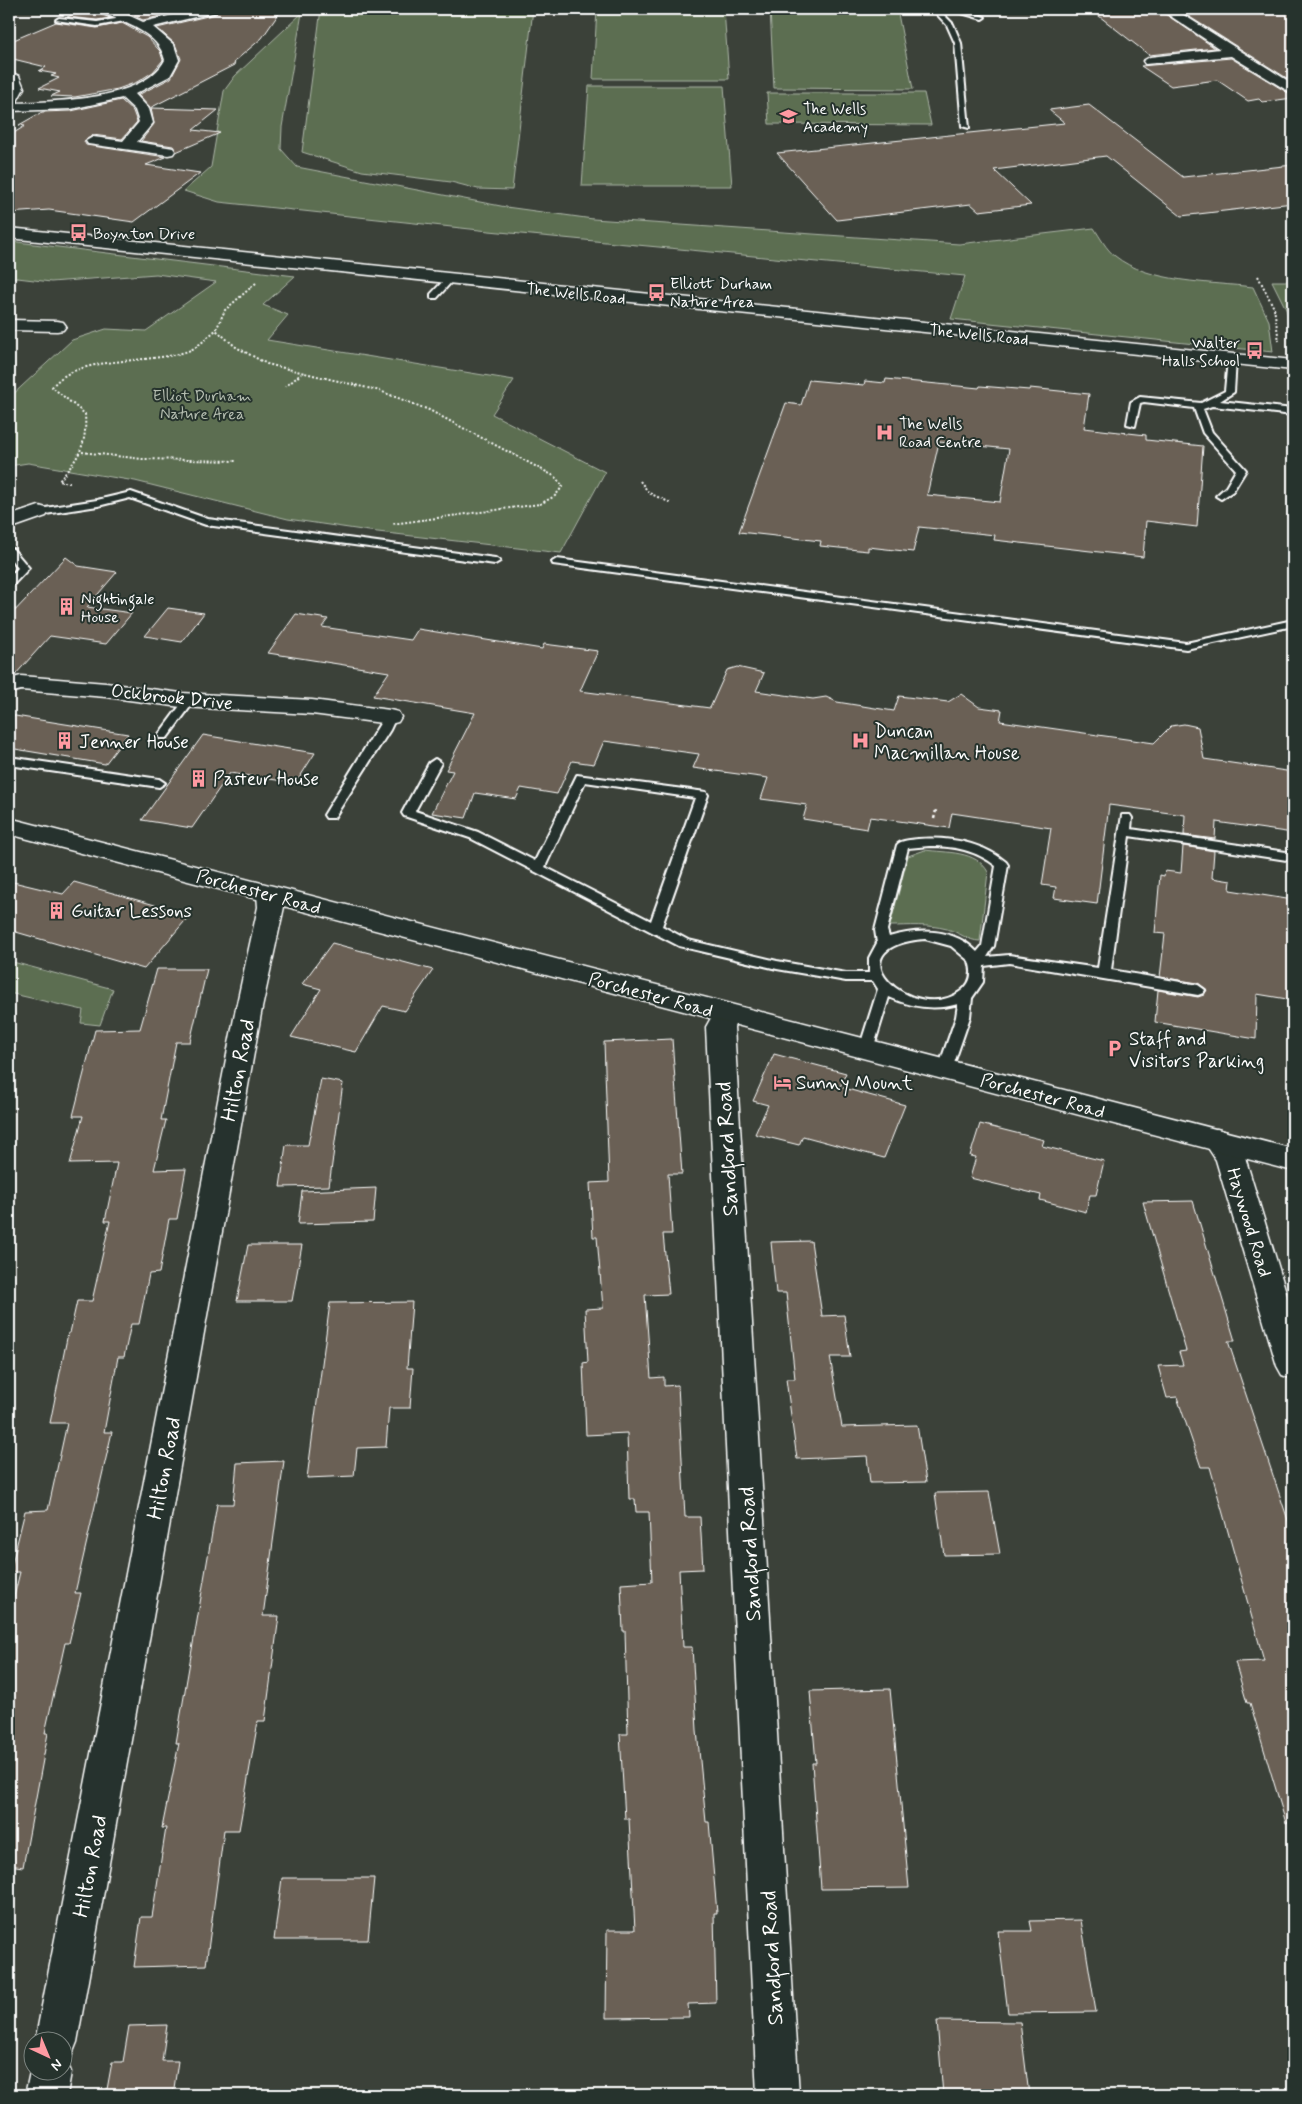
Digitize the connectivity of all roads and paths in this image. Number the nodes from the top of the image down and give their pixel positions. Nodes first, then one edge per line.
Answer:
1 (104, 9) edge
2 (212, 9) edge
3 (935, 9) edge
4 (951, 9) edge
5 (1166, 9) edge
6 (982, 17) dead end
7 (128, 19) junction
8 (58, 20) dead end
9 (97, 24) junction
10 (143, 26) junction
11 (88, 29) dead end
12 (1232, 52) junction
13 (1150, 60) dead end
14 (9, 75) edge
15 (1293, 90) edge
16 (124, 93) junction
17 (9, 102) edge
18 (9, 107) edge
19 (966, 126) dead end
20 (93, 141) dead end
21 (127, 145) junction
22 (168, 151) dead end
23 (9, 233) edge
24 (290, 262) junction
25 (1258, 276) dead end
26 (450, 279) junction
27 (434, 296) dead end
28 (9, 325) edge
29 (58, 326) dead end
30 (216, 330) junction
31 (1232, 359) junction
32 (1274, 363) junction
33 (1293, 365) edge
34 (301, 374) junction
35 (285, 387) dead end
36 (1211, 403) junction
37 (1197, 405) junction
38 (1293, 412) edge
39 (1132, 424) dead end
40 (82, 452) junction
41 (77, 460) dead end
42 (237, 461) dead end
43 (640, 481) dead end
44 (1221, 496) dead end
45 (672, 503) dead end
46 (39, 512) joint
47 (9, 522) edge
48 (388, 525) dead end
49 (9, 552) edge
50 (495, 561) dead end
51 (557, 562) dead end
52 (9, 583) edge
53 (9, 605) edge
54 (15, 610) dead end
55 (1293, 624) edge
56 (9, 686) edge
57 (189, 701) junction
58 (390, 717) joint
59 (163, 736) dead end
60 (9, 760) edge
61 (435, 763) dead end
62 (159, 783) dead end
63 (330, 815) dead end
64 (1126, 818) dead end
65 (9, 826) edge
66 (1125, 832) junction
67 (1293, 857) edge
68 (538, 869) junction
69 (270, 894) junction
70 (654, 928) junction
71 (884, 944) junction
72 (977, 962) junction
73 (1104, 973) junction
74 (881, 982) junction
75 (1198, 990) dead end
76 (966, 994) junction
77 (727, 1014) junction
78 (866, 1049) junction
79 (945, 1069) junction
80 (1217, 1140) junction
81 (1293, 1160) edge
82 (1293, 1366) edge
83 (58, 2032) edge
84 (48, 2082) edge
85 (46, 2095) edge
86 (778, 2095) edge

1 - 7 street
2 - 10 street
3 - 19 lane
4 - 6 lane
5 - 12 street
7 - 9 lane
7 - 10 street
8 - 9 lane
9 - 11 lane
10 - 16 street
12 - 13 street
12 - 15 street
14 - 17 street
16 - 18 street
16 - 21 street
20 - 21 street
21 - 22 street
23 - 24 street, The Wells Road
24 - 26 street, The Wells Road
24 - 30 path
25 - 32 path
26 - 27 lane
26 - 31 street, The Wells Road
28 - 29 street
30 - 34 path
30 - 40 path
31 - 32 street, The Wells Road
31 - 36 lane
32 - 33 street, The Wells Road
34 - 35 path
34 - 48 path
36 - 37 lane
36 - 38 lane
37 - 39 lane
37 - 44 lane
40 - 41 path
40 - 42 path
43 - 45 path
46 - 47 street
46 - 50 lane
49 - 52 lane
51 - 55 lane
53 - 54 path
56 - 57 street, Ockbrook Drive
57 - 58 street, Ockbrook Drive
57 - 59 lane
58 - 63 lane
60 - 62 lane
61 - 68 lane
64 - 66 lane
65 - 69 street, Porchester Road
66 - 67 lane
66 - 73 lane
68 - 70 lane
68 - 70 lane
69 - 77 street, Porchester Road
69 - 83 street, Hilton Road
70 - 74 lane
71 - 72 lane
71 - 72 lane
71 - 74 lane
72 - 73 lane
72 - 76 lane
73 - 75 lane
74 - 76 lane
74 - 78 lane
76 - 79 lane
77 - 78 street, Porchester Road
77 - 86 street, Sandford Road
78 - 79 street, Porchester Road
79 - 80 street, Porchester Road
80 - 81 street, Porchester Road
80 - 82 street, Haywood Road
84 - 85 street

